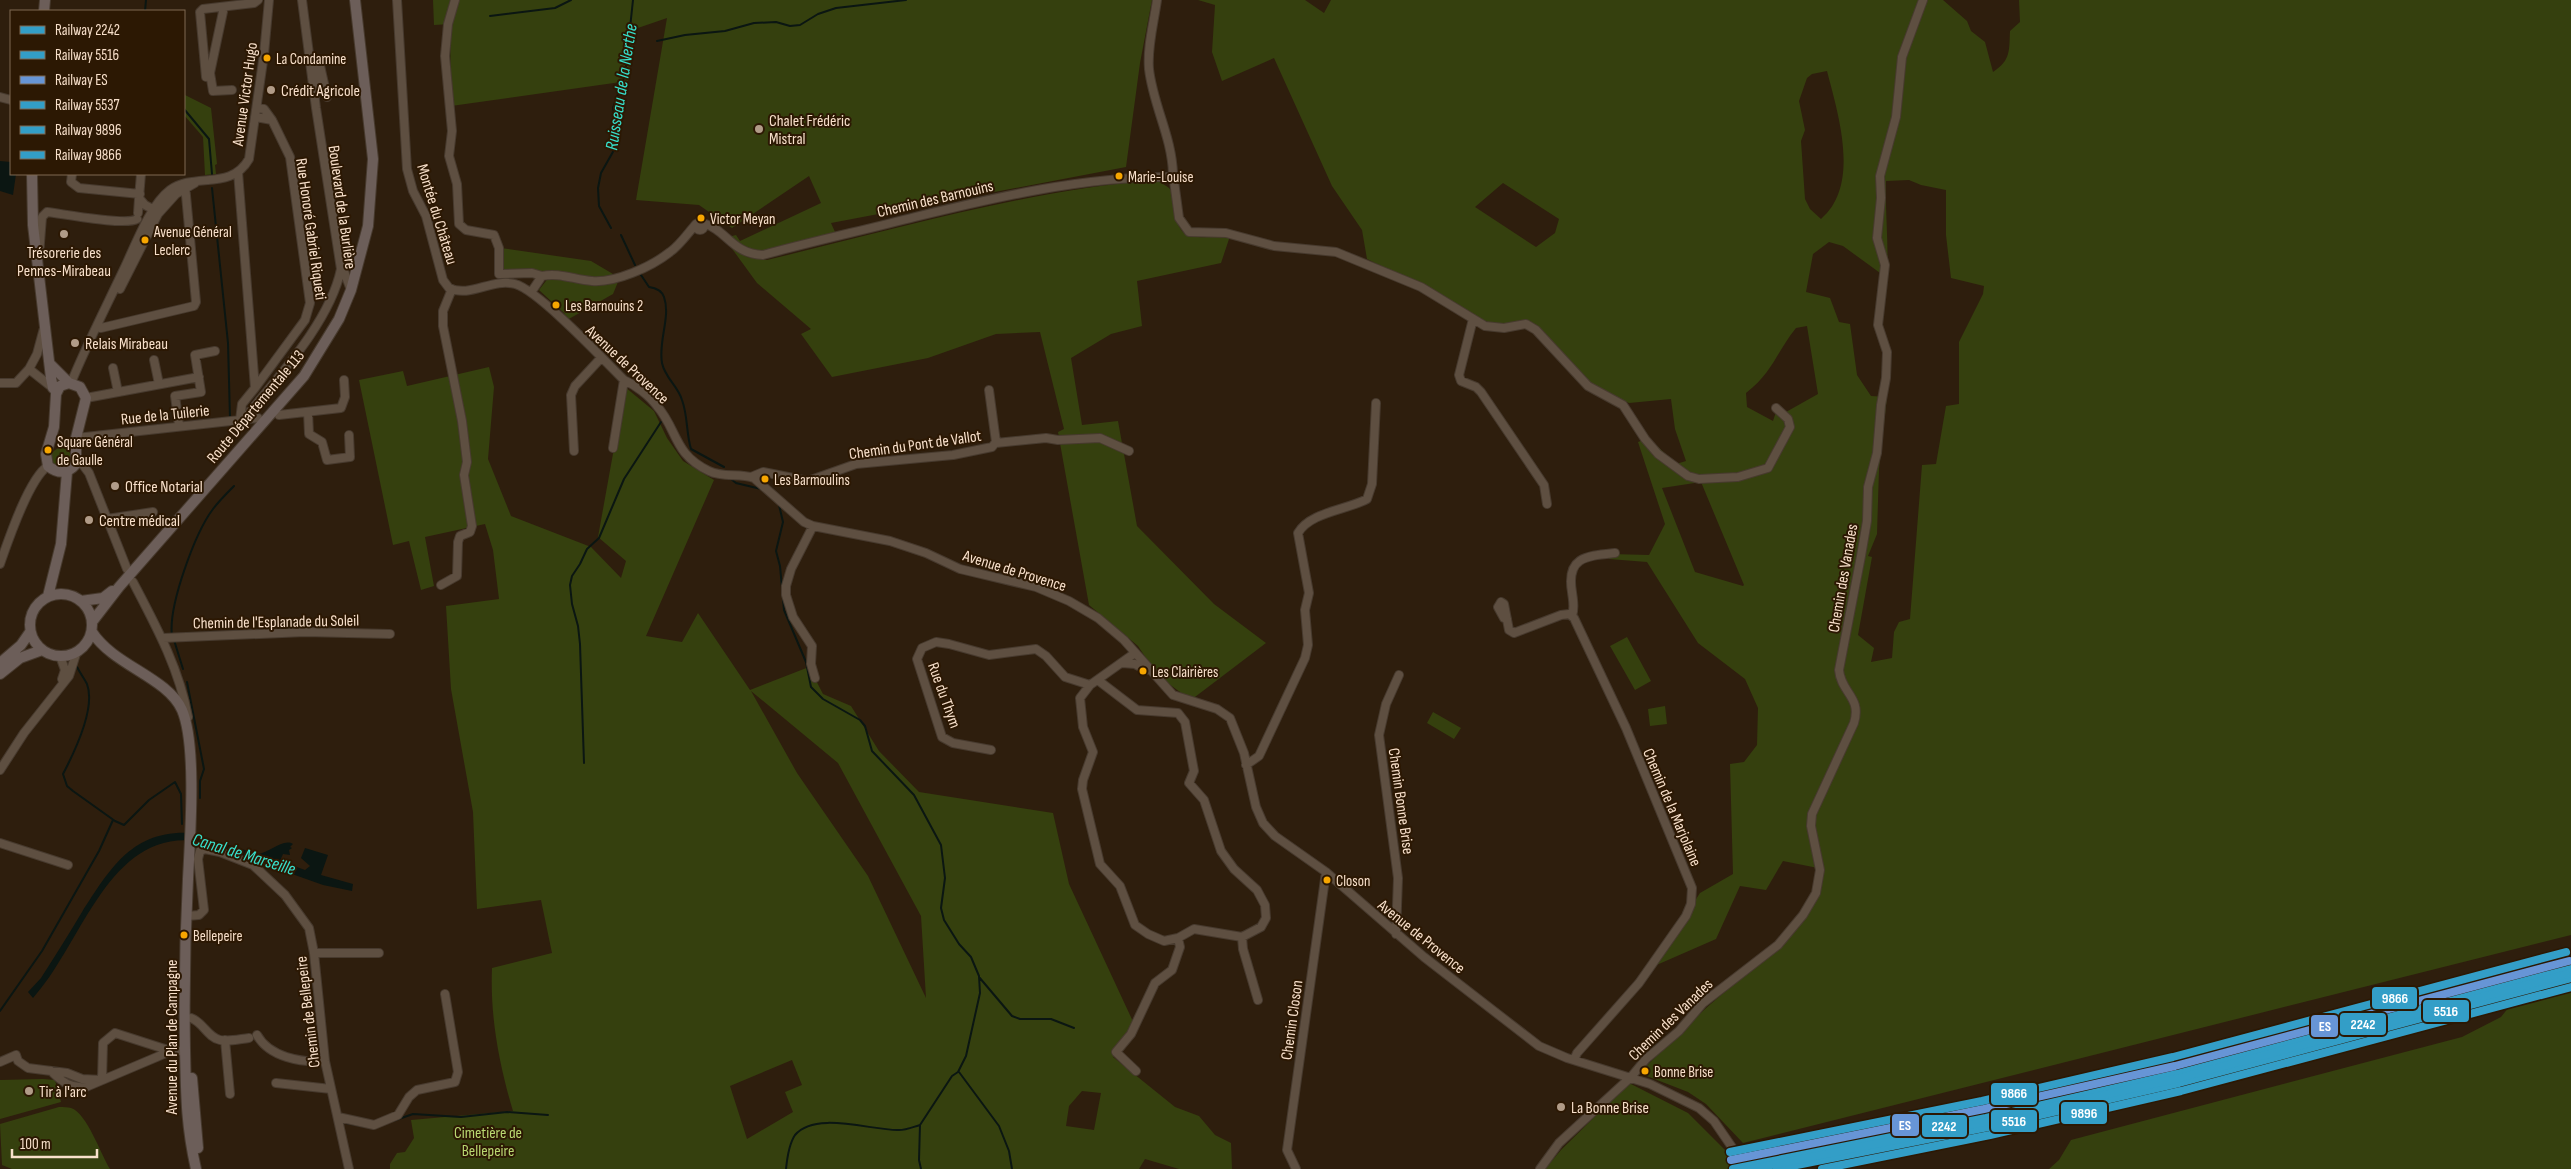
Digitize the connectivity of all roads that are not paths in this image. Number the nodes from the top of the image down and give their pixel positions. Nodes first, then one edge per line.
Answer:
1 (206, 0) edge
2 (258, 0) edge
3 (269, 0) edge
4 (302, 0) edge
5 (355, 0) edge
6 (397, 0) edge
7 (455, 0) edge
8 (1158, 0) edge
9 (1923, 0) edge
10 (224, 7) junction
11 (207, 9) junction
12 (206, 77) dead end
13 (232, 90) dead end
14 (314, 93) junction
15 (327, 98) dead end
16 (257, 108) junction
17 (256, 117) junction
18 (272, 120) junction
19 (238, 172) junction
20 (32, 175) edge
21 (72, 175) edge
22 (141, 175) edge
23 (1171, 177) junction
24 (186, 187) junction
25 (140, 196) junction
26 (145, 205) junction
27 (157, 211) junction
28 (137, 216) junction
29 (148, 227) junction
30 (340, 260) junction
31 (37, 262) junction
32 (542, 276) junction
33 (452, 289) junction
34 (351, 290) junction
35 (532, 291) junction
36 (1473, 319) junction
37 (45, 326) junction
38 (101, 328) junction
39 (215, 351) dead end
40 (601, 358) junction
41 (154, 360) dead end
42 (113, 368) dead end
43 (29, 369) junction
44 (76, 372) junction
45 (199, 377) junction
46 (344, 380) dead end
47 (624, 380) junction
48 (55, 382) junction
49 (172, 382) junction
50 (0, 383) edge
51 (71, 383) junction
52 (159, 384) junction
53 (255, 388) junction
54 (989, 390) dead end
55 (118, 392) junction
56 (175, 396) junction
57 (86, 398) junction
58 (1376, 403) dead end
59 (1776, 408) dead end
60 (308, 412) junction
61 (279, 415) dead end
62 (258, 418) dead end
63 (242, 420) junction
64 (179, 425) junction
65 (77, 433) junction
66 (349, 435) dead end
67 (996, 443) junction
68 (613, 448) dead end
69 (574, 451) dead end
70 (1129, 451) dead end
71 (48, 466) junction
72 (70, 467) junction
73 (751, 477) junction
74 (1547, 504) dead end
75 (153, 512) dead end
76 (107, 519) junction
77 (813, 526) junction
78 (1615, 553) dead end
79 (58, 562) junction
80 (0, 564) edge
81 (127, 569) dead end
82 (133, 582) dead end
83 (442, 586) dead end
84 (120, 587) junction
85 (66, 593) junction
86 (48, 596) junction
87 (81, 601) junction
88 (1572, 616) junction
89 (1507, 619) dead end
90 (92, 627) junction
91 (30, 632) junction
92 (390, 634) dead end
93 (1124, 640) junction
94 (164, 642) junction
95 (42, 650) junction
96 (79, 650) junction
97 (1135, 652) junction
98 (60, 656) junction
99 (114, 656) junction
100 (0, 663) edge
101 (1120, 663) junction
102 (1150, 672) junction
103 (0, 674) edge
104 (1399, 675) dead end
105 (815, 678) dead end
106 (1099, 681) junction
107 (1090, 685) junction
108 (53, 694) junction
109 (189, 744) junction
110 (991, 750) dead end
111 (1246, 765) junction
112 (0, 770) edge
113 (0, 843) edge
114 (68, 865) dead end
115 (1326, 872) junction
116 (189, 916) junction
117 (1396, 934) junction
118 (1242, 937) junction
119 (1178, 938) junction
120 (314, 953) junction
121 (379, 953) dead end
122 (445, 994) dead end
123 (1258, 1000) dead end
124 (191, 1018) junction
125 (257, 1035) dead end
126 (249, 1038) dead end
127 (225, 1040) junction
128 (185, 1050) junction
129 (171, 1051) junction
130 (1574, 1060) junction
131 (0, 1062) edge
132 (324, 1062) junction
133 (1136, 1070) dead end
134 (1630, 1077) junction
135 (102, 1080) junction
136 (276, 1083) dead end
137 (331, 1089) junction
138 (230, 1094) dead end
139 (338, 1117) junction
140 (196, 1169) edge
141 (202, 1169) edge
142 (349, 1169) edge
143 (1296, 1169) edge
144 (1540, 1169) edge
145 (1747, 1169) edge

1 - 11 street
2 - 10 street
3 - 16 street, Avenue Victor Hugo
4 - 14 street, Boulevard de la Burlière
5 - 34 main road, Route Départementale 113
6 - 33 street, Montée du Château
7 - 32 street, Chemin des Barnouins
8 - 23 street
9 - 134 street, Chemin des Vanades
10 - 11 street
10 - 13 street
11 - 12 street
14 - 15 street
14 - 30 street, Boulevard de la Burlière
16 - 17 street, Avenue Victor Hugo
16 - 18 street, Rue Honoré Gabriel Riqueti
17 - 18 street
17 - 19 street, Avenue Victor Hugo
18 - 53 street, Rue Honoré Gabriel Riqueti
19 - 24 street
19 - 53 street
20 - 31 main road
21 - 25 street
22 - 25 street
23 - 32 street, Chemin des Barnouins
23 - 36 street
24 - 27 street
24 - 38 street
25 - 26 street
25 - 28 street
26 - 27 street
26 - 28 street
27 - 29 street
28 - 29 street
28 - 31 street
29 - 38 street
29 - 44 street
30 - 34 street
30 - 63 street, Boulevard de la Burlière
31 - 37 main road
32 - 35 street
33 - 35 street, Montée du Château
33 - 83 street
34 - 84 main road, Route Départementale 113
35 - 40 street, Avenue de Provence
36 - 59 street
36 - 74 street
37 - 43 street
37 - 48 main road
38 - 51 street
39 - 45 street
40 - 47 street, Avenue de Provence
40 - 69 street
41 - 52 street
42 - 55 street
43 - 48 street
43 - 50 street
44 - 48 street
44 - 51 street
45 - 49 street
45 - 56 street
46 - 60 street
47 - 68 street
47 - 73 street, Avenue de Provence
48 - 51 main road
48 - 71 main road
49 - 52 street
49 - 56 street
51 - 57 main road
52 - 55 street
53 - 63 street, Rue Honoré Gabriel Riqueti
54 - 67 street, Chemin du Pont de Vallot
55 - 57 street
56 - 64 street
57 - 65 main road
58 - 111 street
60 - 61 street
60 - 66 street
62 - 63 street, Rue de la Tuilerie
63 - 64 street, Rue de la Tuilerie
64 - 65 street, Rue de la Tuilerie
65 - 72 main road
67 - 70 street, Chemin du Pont de Vallot
67 - 73 street, Chemin du Pont de Vallot
71 - 72 main road
71 - 80 street
72 - 76 street
72 - 79 main road
73 - 77 street, Avenue de Provence
75 - 76 street
76 - 81 street
77 - 93 street, Avenue de Provence
77 - 105 street
78 - 88 street
79 - 85 main road
79 - 86 main road
82 - 94 street
84 - 87 main road, Route Départementale 113
84 - 90 main road, Route Départementale 113
85 - 86 main road
85 - 87 main road
86 - 91 main road
87 - 90 main road
88 - 89 street
88 - 130 street, Chemin de la Marjolaine
90 - 96 main road, Route Départementale 113
90 - 99 main road, Avenue du Plan de Campagne
91 - 95 main road
91 - 100 main road
92 - 94 street, Chemin de l'Esplanade du Soleil
93 - 97 street, Avenue de Provence
93 - 101 street
94 - 109 street
95 - 98 main road
95 - 103 main road
96 - 98 main road
96 - 99 main road, Avenue du Plan de Campagne
96 - 108 street
97 - 101 street
97 - 102 street, Avenue de Provence
98 - 108 street
99 - 109 main road, Avenue du Plan de Campagne
101 - 102 street
101 - 106 street
102 - 111 street, Avenue de Provence
104 - 117 street, Chemin Bonne Brise
106 - 107 street
106 - 118 street
107 - 110 street, Rue du Thym
107 - 119 street
108 - 112 street
109 - 116 main road, Avenue du Plan de Campagne
111 - 115 street, Avenue de Provence
113 - 114 street
115 - 117 street, Avenue de Provence
115 - 143 street, Chemin Closon
116 - 120 street, Chemin de Bellepeire
116 - 124 main road, Avenue du Plan de Campagne
116 - 128 main road, Avenue du Plan de Campagne
117 - 130 street, Avenue de Provence
118 - 119 street
118 - 123 street
119 - 133 street
120 - 121 street
120 - 132 street, Chemin de Bellepeire
122 - 139 street
124 - 127 street
124 - 141 main road, Avenue du Plan de Campagne
125 - 132 street
126 - 127 street
127 - 138 street
128 - 129 street
128 - 140 main road, Avenue du Plan de Campagne
129 - 135 street
129 - 135 street
130 - 134 street, Avenue de Provence
131 - 135 street
132 - 137 street, Chemin de Bellepeire
134 - 144 street, Chemin des Vanades
134 - 145 street, Avenue de Provence
136 - 137 street
137 - 139 street, Chemin de Bellepeire
139 - 142 street, Chemin de Bellepeire

